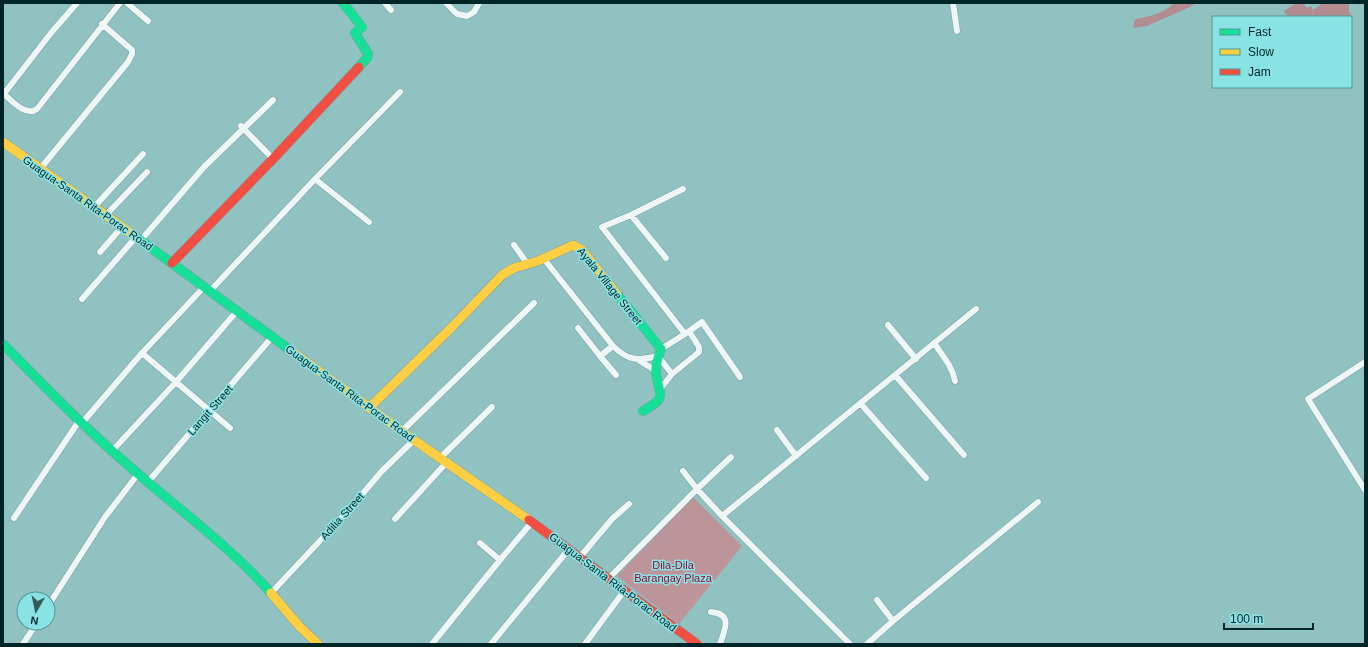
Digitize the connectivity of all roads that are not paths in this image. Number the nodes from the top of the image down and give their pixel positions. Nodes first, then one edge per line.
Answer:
1 (77, 3) edge
2 (127, 3) edge
3 (343, 3) edge
4 (385, 3) edge
5 (446, 3) edge
6 (479, 3) edge
7 (953, 3) edge
8 (116, 4) edge
9 (391, 10) dead end
10 (148, 20) dead end
11 (102, 24) junction
12 (957, 31) dead end
13 (400, 92) dead end
14 (3, 94) edge
15 (273, 100) dead end
16 (242, 127) junction
17 (3, 142) edge
18 (143, 154) dead end
19 (273, 159) junction
20 (40, 169) junction
21 (148, 172) dead end
22 (315, 179) junction
23 (683, 189) dead end
24 (95, 206) junction
25 (106, 215) junction
26 (630, 215) junction
27 (369, 222) dead end
28 (122, 227) junction
29 (138, 239) junction
30 (514, 245) dead end
31 (100, 252) dead end
32 (666, 258) dead end
33 (544, 259) junction
34 (172, 263) junction
35 (527, 263) junction
36 (207, 289) junction
37 (82, 299) dead end
38 (534, 303) dead end
39 (976, 309) dead end
40 (236, 312) junction
41 (888, 325) dead end
42 (578, 328) dead end
43 (687, 333) junction
44 (272, 337) junction
45 (3, 344) edge
46 (934, 344) junction
47 (613, 346) junction
48 (659, 352) junction
49 (142, 353) junction
50 (600, 356) junction
51 (635, 358) junction
52 (916, 358) junction
53 (1365, 362) edge
54 (656, 371) junction
55 (672, 374) junction
56 (616, 375) dead end
57 (895, 375) junction
58 (740, 377) dead end
59 (176, 382) junction
60 (955, 382) dead end
61 (661, 388) junction
62 (861, 404) junction
63 (492, 406) dead end
64 (370, 407) junction
65 (209, 410) junction
66 (643, 411) dead end
67 (80, 422) junction
68 (230, 428) dead end
69 (777, 430) dead end
70 (402, 431) junction
71 (414, 440) junction
72 (112, 451) junction
73 (964, 455) dead end
74 (796, 456) junction
75 (731, 457) dead end
76 (443, 460) junction
77 (683, 471) dead end
78 (138, 474) junction
79 (926, 478) dead end
80 (148, 482) junction
81 (697, 489) junction
82 (1365, 490) edge
83 (1038, 502) dead end
84 (628, 504) dead end
85 (722, 516) junction
86 (14, 518) dead end
87 (395, 519) dead end
88 (532, 522) junction
89 (480, 543) dead end
90 (569, 549) junction
91 (580, 557) junction
92 (500, 560) junction
93 (608, 579) junction
94 (270, 592) junction
95 (624, 592) junction
96 (56, 594) edge
97 (877, 600) dead end
98 (711, 612) dead end
99 (893, 620) junction
100 (32, 631) edge
101 (23, 644) edge
102 (318, 644) edge
103 (432, 644) edge
104 (491, 644) edge
105 (585, 644) edge
106 (697, 644) edge
107 (720, 644) edge
108 (850, 644) edge
109 (867, 644) edge

1 - 14 street
2 - 10 street
3 - 19 street
4 - 9 street
5 - 6 street
7 - 12 street
8 - 11 street
11 - 14 street
11 - 20 street
13 - 22 street
15 - 16 street
16 - 19 street
16 - 29 street
17 - 20 street, Guagua-Santa Rita-Porac Road
18 - 24 street
19 - 34 street
20 - 24 street, Guagua-Santa Rita-Porac Road
21 - 25 street
22 - 27 street
22 - 36 street
23 - 26 street
24 - 25 street, Guagua-Santa Rita-Porac Road
25 - 28 street, Guagua-Santa Rita-Porac Road
26 - 32 street
26 - 43 street
28 - 29 street, Guagua-Santa Rita-Porac Road
28 - 31 street
29 - 34 street, Guagua-Santa Rita-Porac Road
29 - 37 street
30 - 35 street
33 - 35 street, Ayala Village Street
33 - 47 street
33 - 48 street, Ayala Village Street
34 - 36 street, Guagua-Santa Rita-Porac Road
35 - 64 street, Ayala Village Street
36 - 40 street, Guagua-Santa Rita-Porac Road
36 - 49 street
38 - 70 street
39 - 46 street
40 - 44 street, Guagua-Santa Rita-Porac Road
40 - 59 street
41 - 52 street
42 - 50 street
43 - 48 street
43 - 55 street
43 - 58 street
44 - 64 street, Guagua-Santa Rita-Porac Road
44 - 65 street, Langit Street
45 - 67 street
46 - 52 street
46 - 60 street
47 - 50 street
47 - 51 street
48 - 51 street
48 - 54 street
48 - 55 street
49 - 59 street
49 - 67 street
50 - 56 street
51 - 54 street
52 - 57 street
53 - 82 street
54 - 61 street
55 - 61 street
57 - 62 street
57 - 73 street
59 - 65 street
59 - 72 street
61 - 66 street
62 - 74 street
62 - 79 street
63 - 76 street
64 - 70 street, Guagua-Santa Rita-Porac Road
65 - 68 street
65 - 80 street, Langit Street
67 - 72 street
67 - 86 street
69 - 74 street
70 - 71 street, Guagua-Santa Rita-Porac Road
71 - 76 street, Guagua-Santa Rita-Porac Road
71 - 94 street, Adilia Street
72 - 78 street
74 - 85 street
75 - 81 street
76 - 87 street
76 - 88 street, Guagua-Santa Rita-Porac Road
77 - 81 street
78 - 80 street
78 - 96 street
80 - 94 street
81 - 85 street
81 - 93 street
83 - 99 street
84 - 91 street
85 - 108 street
88 - 90 street, Guagua-Santa Rita-Porac Road
88 - 92 street
89 - 92 street
90 - 91 street, Guagua-Santa Rita-Porac Road
90 - 104 street
91 - 93 street, Guagua-Santa Rita-Porac Road
92 - 103 street
93 - 95 street, Guagua-Santa Rita-Porac Road
94 - 102 street
95 - 105 street
95 - 106 street, Guagua-Santa Rita-Porac Road
97 - 99 street
98 - 107 street
99 - 109 street
100 - 101 street

